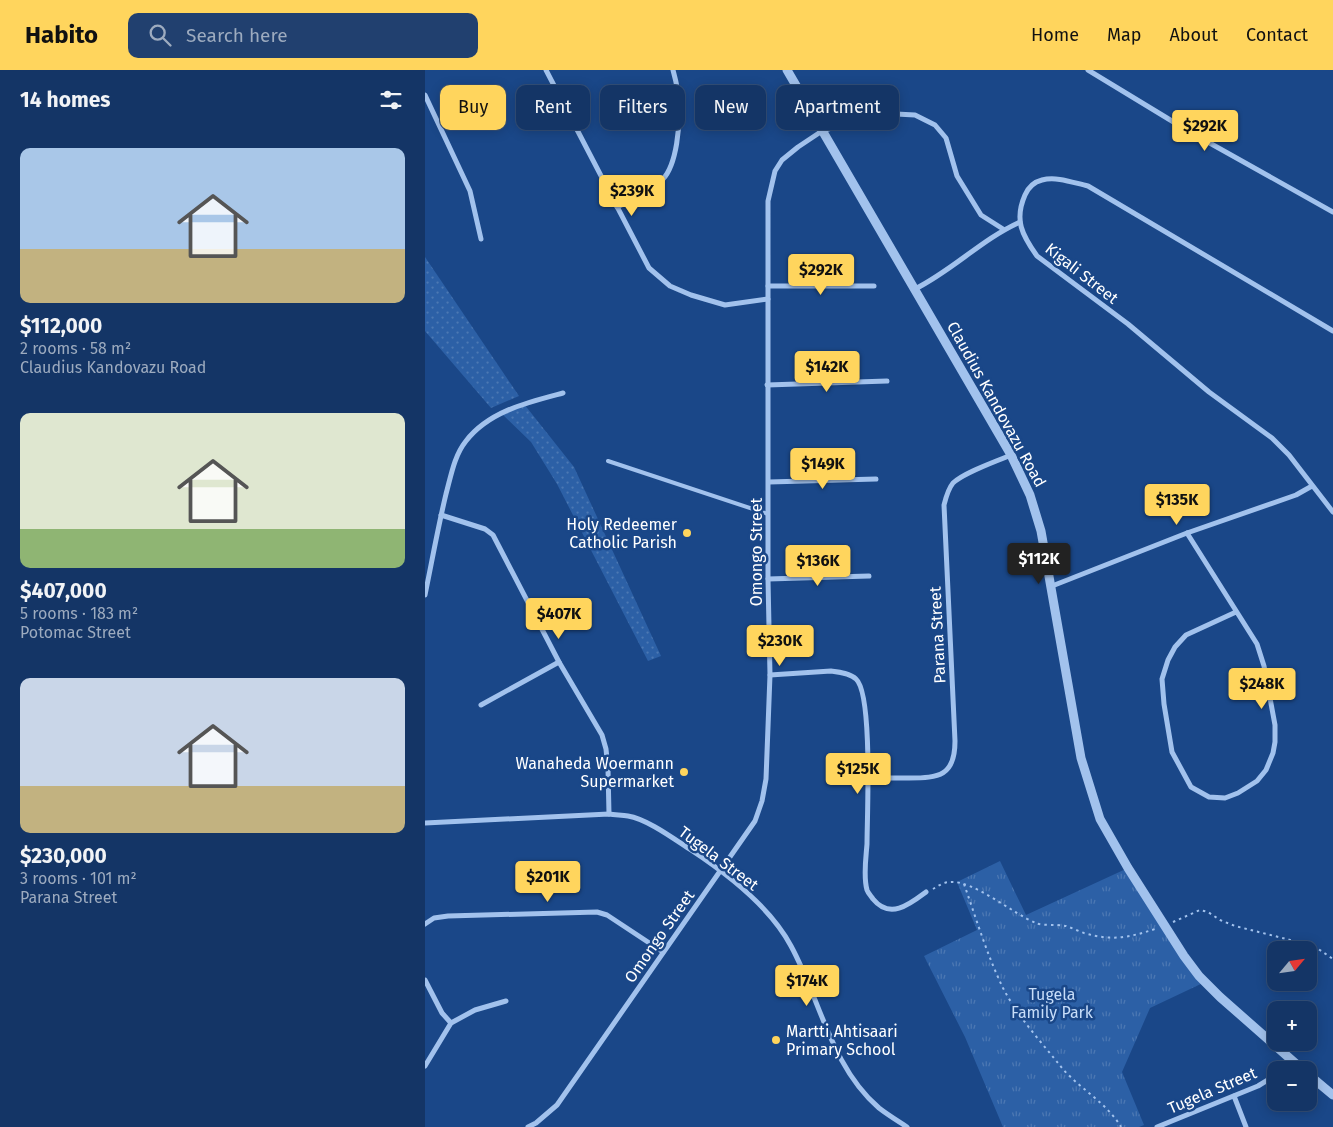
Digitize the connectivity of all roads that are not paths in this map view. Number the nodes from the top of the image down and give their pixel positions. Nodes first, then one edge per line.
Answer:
1 (546, 70) edge
2 (673, 70) edge
3 (787, 70) edge
4 (1088, 70) edge
5 (425, 95) edge
6 (822, 131) junction
7 (617, 207) junction
8 (1333, 212) edge
9 (1020, 222) junction
10 (1003, 230) junction
11 (481, 240) dead end
12 (768, 286) junction
13 (874, 286) dead end
14 (915, 289) junction
15 (768, 300) junction
16 (1333, 331) edge
17 (887, 381) dead end
18 (767, 385) junction
19 (563, 393) dead end
20 (1011, 455) junction
21 (608, 461) dead end
22 (876, 479) dead end
23 (769, 482) junction
24 (1312, 486) junction
25 (1333, 512) edge
26 (768, 514) junction
27 (441, 515) junction
28 (1187, 534) junction
29 (869, 576) dead end
30 (768, 579) junction
31 (1051, 586) junction
32 (425, 594) edge
33 (1236, 612) junction
34 (559, 662) junction
35 (770, 675) junction
36 (481, 705) dead end
37 (869, 778) junction
38 (609, 814) junction
39 (425, 823) edge
40 (719, 870) junction
41 (926, 892) road end
42 (425, 924) edge
43 (663, 952) junction
44 (425, 980) edge
45 (506, 1001) dead end
46 (451, 1023) junction
47 (1293, 1061) edge
48 (425, 1066) edge
49 (1267, 1080) edge
50 (1317, 1082) edge
51 (1333, 1095) edge
52 (1235, 1096) junction
53 (528, 1127) edge
54 (907, 1127) edge
55 (1157, 1127) edge
56 (1246, 1127) edge

1 - 7 street
2 - 7 street
3 - 6 street, Claudius Kandovazu Road
4 - 8 street
5 - 11 street
6 - 10 street, Omongo Street
6 - 12 street, Omongo Street
6 - 14 street, Claudius Kandovazu Road
7 - 15 street
9 - 10 street
9 - 16 street, Kigali Street
9 - 24 street, Kigali Street
10 - 14 street
12 - 13 street
12 - 15 street, Omongo Street
14 - 20 street, Claudius Kandovazu Road
15 - 18 street, Omongo Street
17 - 18 street
18 - 23 street, Omongo Street
19 - 27 street
20 - 31 street, Claudius Kandovazu Road
20 - 37 street, Parana Street
21 - 26 lane
22 - 23 street
23 - 26 street, Omongo Street
24 - 25 street, Kigali Street
24 - 28 street
26 - 30 street, Omongo Street
27 - 32 street
27 - 34 street
28 - 31 street
28 - 33 street
29 - 30 street
30 - 35 street, Omongo Street
31 - 47 street, Claudius Kandovazu Road
33 - 33 street
34 - 36 street
34 - 38 street
35 - 37 street
35 - 40 street, Omongo Street
37 - 41 street
38 - 39 street, Tugela Street
38 - 40 street, Tugela Street
40 - 43 street, Omongo Street
40 - 54 street, Tugela Street
42 - 43 street
43 - 53 street, Omongo Street
44 - 46 street
45 - 46 street
46 - 48 street
49 - 52 street, Tugela Street
50 - 51 street
52 - 55 street, Tugela Street
52 - 56 street

